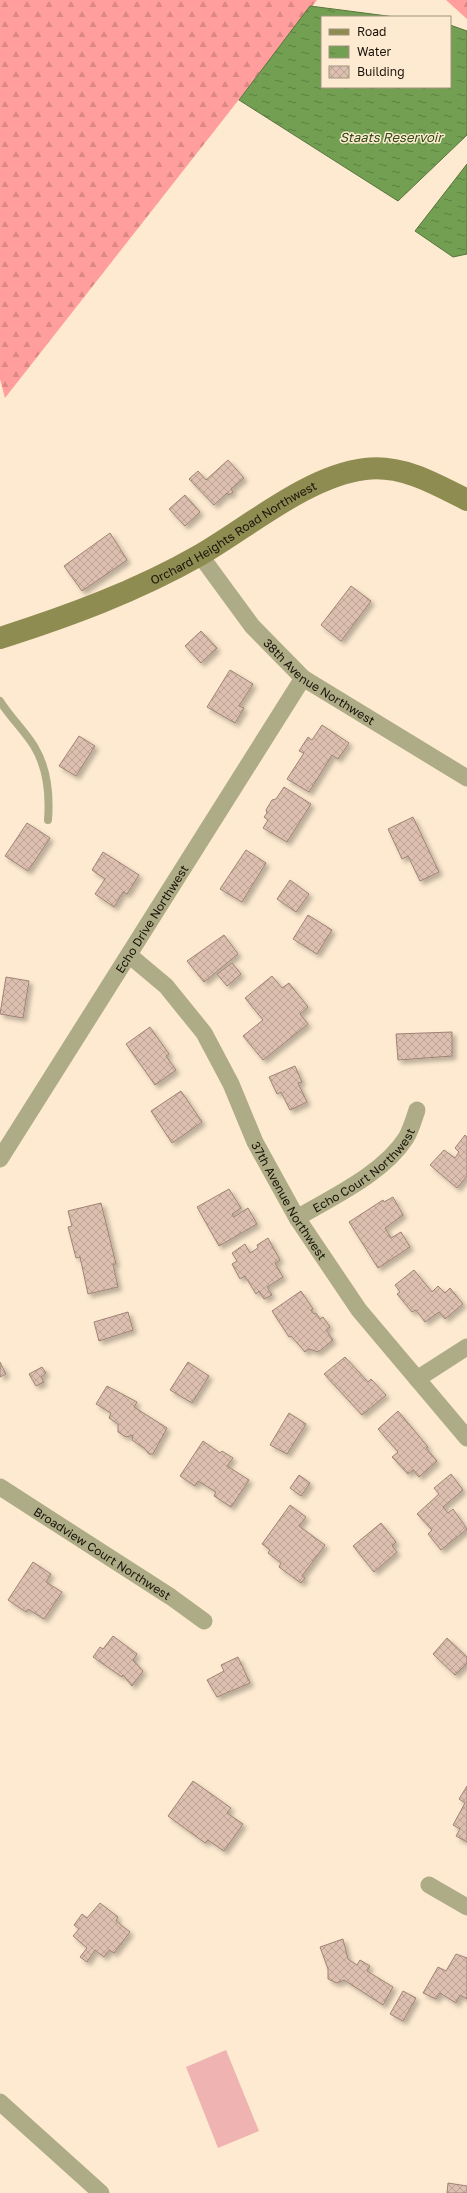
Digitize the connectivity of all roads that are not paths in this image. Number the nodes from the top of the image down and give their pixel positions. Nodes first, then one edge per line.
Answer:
1 (467, 500) edge
2 (200, 555) junction
3 (0, 638) edge
4 (303, 678) junction
5 (0, 702) edge
6 (467, 778) edge
7 (48, 820) dead end
8 (129, 955) junction
9 (417, 1110) dead end
10 (0, 1159) edge
11 (297, 1218) junction
12 (467, 1347) edge
13 (417, 1379) junction
14 (467, 1438) edge
15 (0, 1487) edge
16 (204, 1621) dead end
17 (429, 1885) dead end
18 (467, 1907) edge
19 (0, 2102) edge
20 (101, 2193) edge

1 - 2 street, Orchard Heights Road Northwest
2 - 3 street, Orchard Heights Road Northwest
2 - 4 street, 38th Avenue Northwest
4 - 6 street, 38th Avenue Northwest
4 - 8 street, Echo Drive Northwest
5 - 7 lane
8 - 10 street, Echo Drive Northwest
8 - 11 street, 37th Avenue Northwest
9 - 11 street, Echo Court Northwest
11 - 13 street, 37th Avenue Northwest
12 - 13 street
13 - 14 street, 37th Avenue Northwest
15 - 16 street, Broadview Court Northwest
17 - 18 street
19 - 20 street

